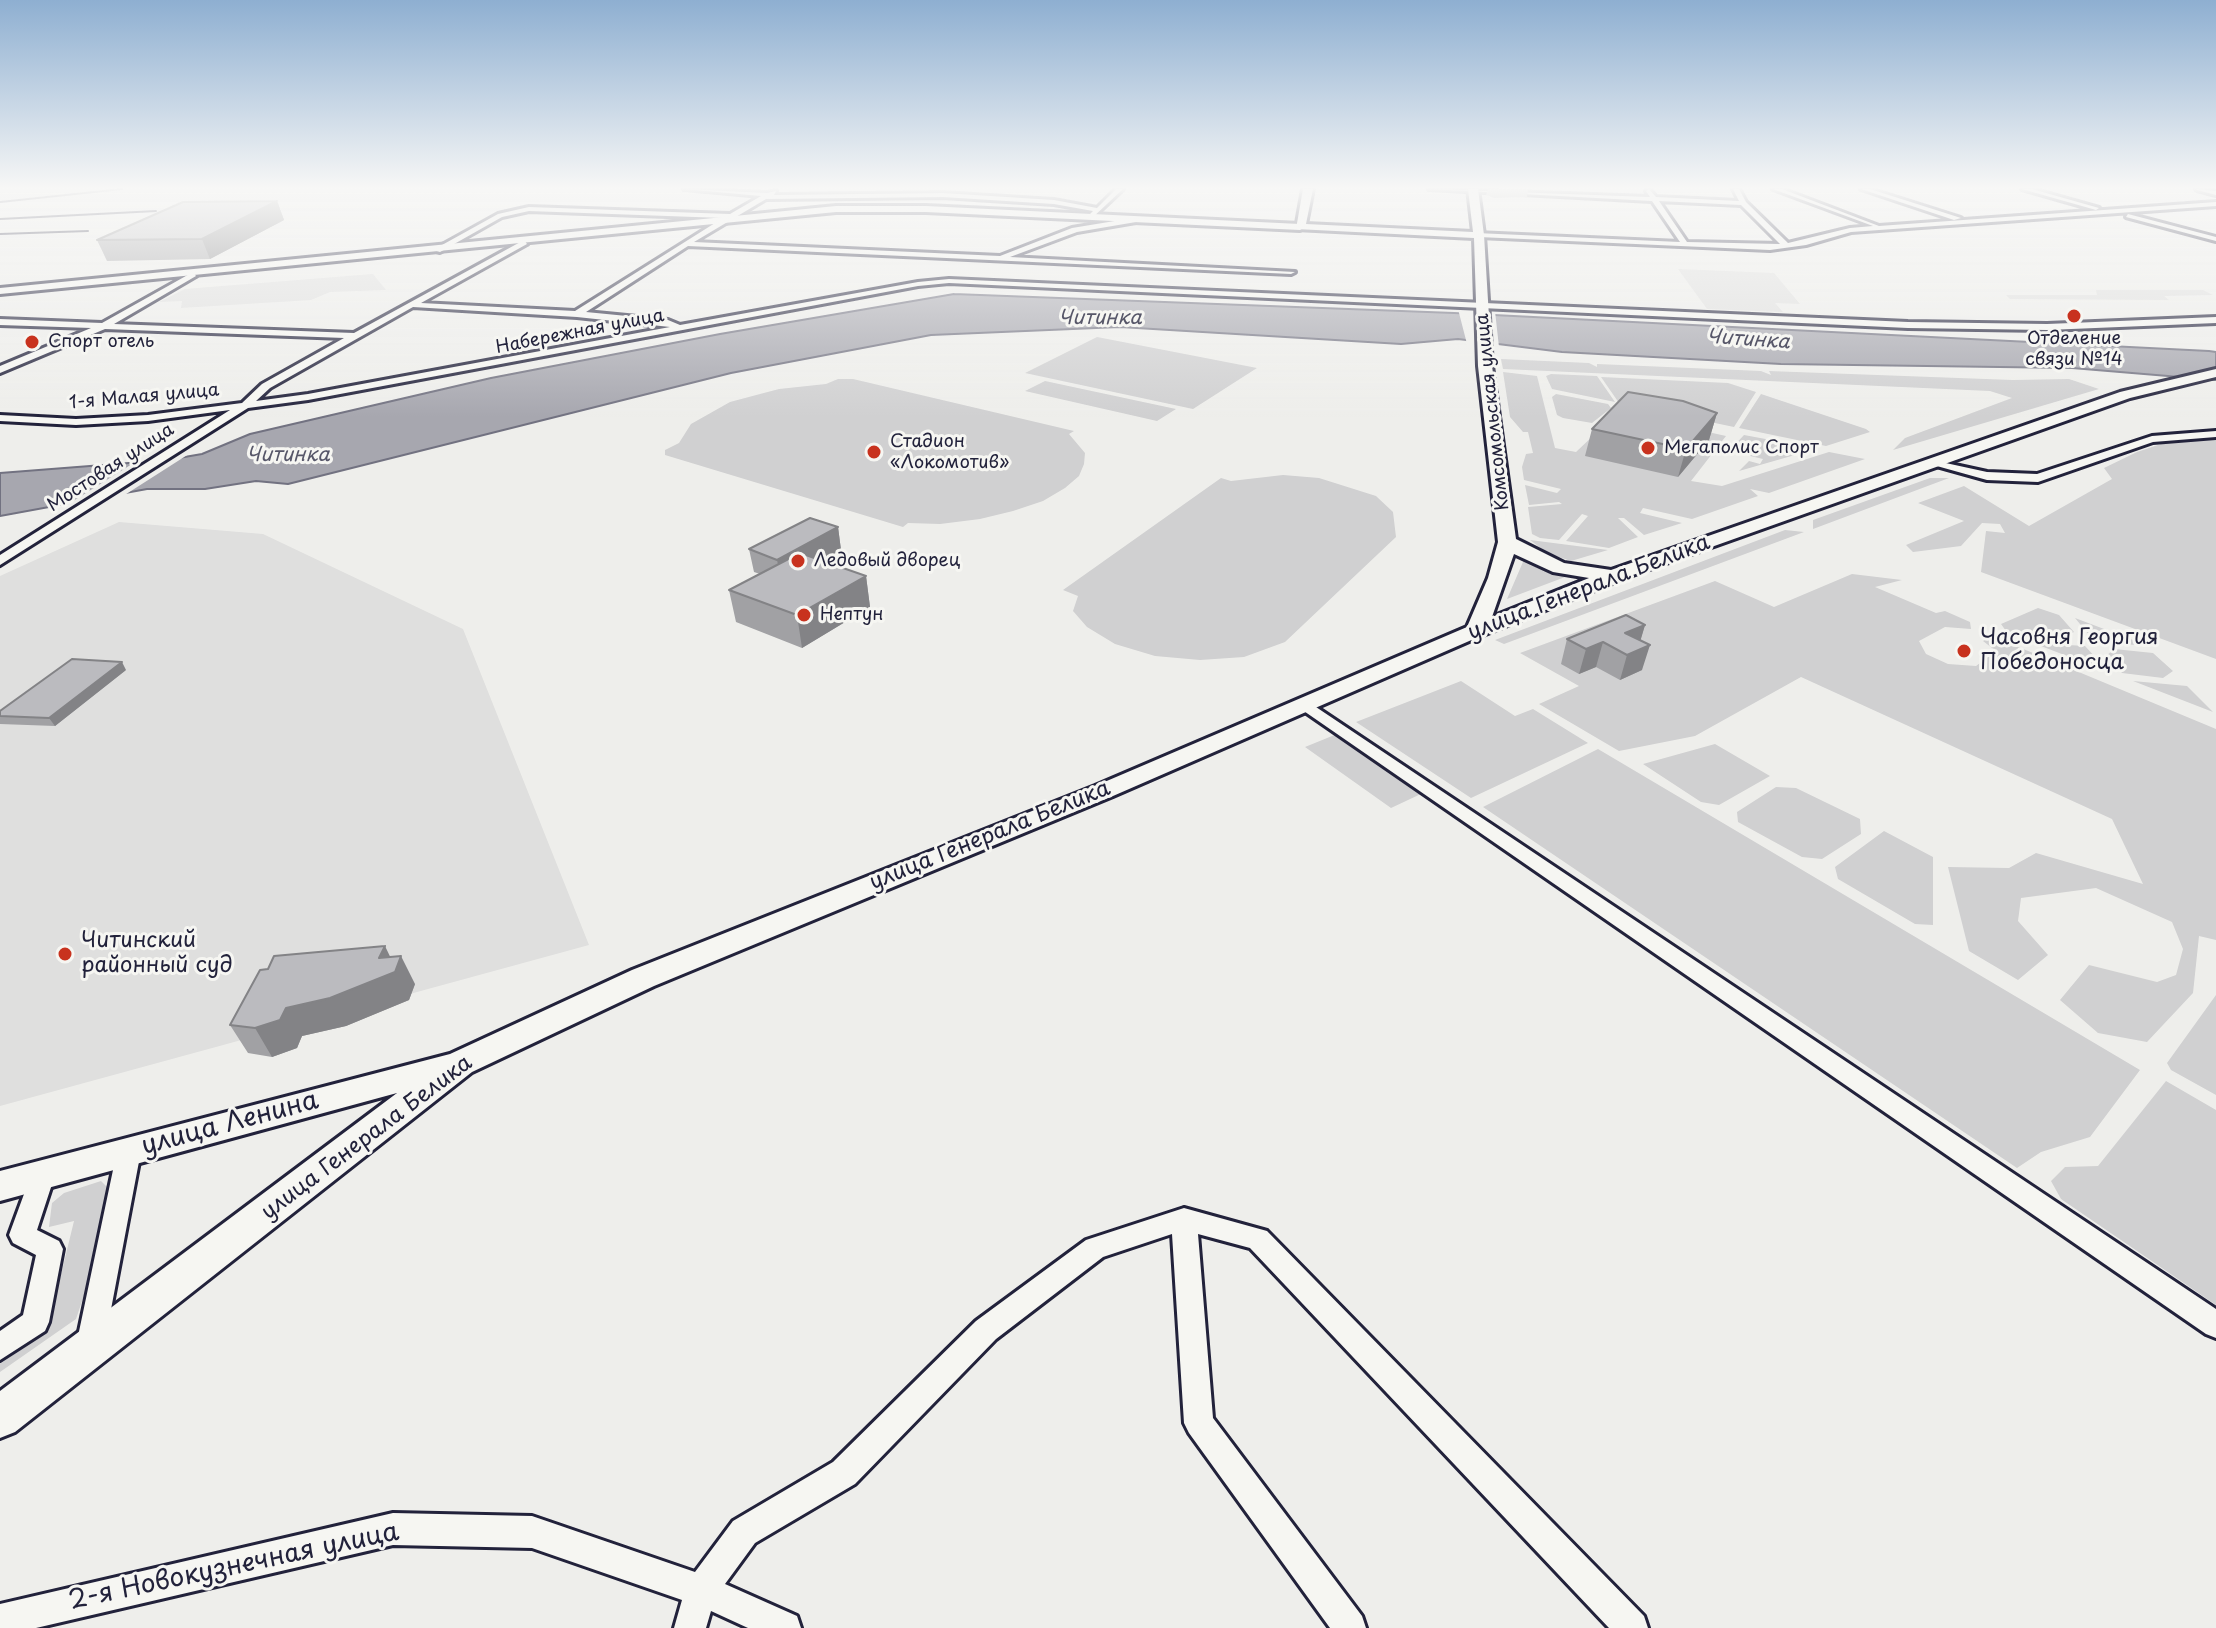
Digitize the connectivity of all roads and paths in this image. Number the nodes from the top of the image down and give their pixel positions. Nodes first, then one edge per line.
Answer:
1 (285, 265) edge
2 (483, 265) edge
3 (656, 265) edge
4 (983, 265) edge
5 (1145, 265) edge
6 (1480, 265) edge
7 (973, 269) junction
8 (1291, 272) dead end
9 (193, 274) junction
10 (982, 281) junction
11 (918, 284) junction
12 (0, 291) edge
13 (412, 305) junction
14 (1482, 306) junction
15 (577, 314) junction
16 (2216, 320) edge
17 (0, 322) edge
18 (104, 326) junction
19 (681, 329) junction
20 (353, 336) junction
21 (0, 370) edge
22 (2216, 373) edge
23 (2216, 385) edge
24 (244, 406) junction
25 (2068, 415) junction
26 (0, 418) edge
27 (2216, 434) edge
28 (1932, 463) junction
29 (1507, 542) junction
30 (0, 561) edge
31 (1614, 576) junction
32 (1476, 631) junction
33 (1304, 704) junction
34 (460, 1063) junction
35 (129, 1151) junction
36 (43, 1175) junction
37 (0, 1186) edge
38 (1184, 1219) junction
39 (2216, 1325) edge
40 (0, 1347) edge
41 (88, 1351) junction
42 (0, 1417) edge
43 (701, 1590) junction
44 (1, 1619) edge
45 (690, 1628) edge
46 (785, 1628) edge
47 (1350, 1628) edge
48 (1632, 1628) edge

1 - 9 street
2 - 13 street
3 - 15 street
4 - 7 street
5 - 8 street
6 - 14 main road, Комсомольская улица
7 - 10 street
7 - 11 street
9 - 12 street
9 - 18 street
10 - 11 street, Набережная улица
10 - 14 street, Набережная улица
11 - 19 street, Набережная улица
13 - 15 street
13 - 20 street
14 - 16 street, Набережная улица
14 - 29 main road, Комсомольская улица
15 - 19 street
17 - 18 street
18 - 20 street
18 - 21 street
19 - 24 street, Набережная улица
20 - 24 street
22 - 25 main road, улица Генерала Белика
23 - 25 main road, улица Генерала Белика
24 - 26 street, 1-я Малая улица
24 - 30 street, Мостовая улица
25 - 28 main road, улица Генерала Белика
27 - 28 street
28 - 31 main road, улица Генерала Белика
29 - 31 main road
29 - 32 main road, Комсомольская улица
31 - 32 main road, улица Генерала Белика
32 - 33 main road, улица Генерала Белика
33 - 34 main road, улица Генерала Белика
33 - 39 street
34 - 35 main road, улица Ленина
34 - 41 main road, улица Генерала Белика
35 - 36 main road, улица Ленина
35 - 41 street
36 - 37 main road, улица Ленина
36 - 40 street
38 - 43 street
38 - 47 street
38 - 48 street
41 - 42 main road, улица Генерала Белика
43 - 44 street, 2-я Новокузнечная улица
43 - 45 street
43 - 46 street, 2-я Новокузнечная улица

